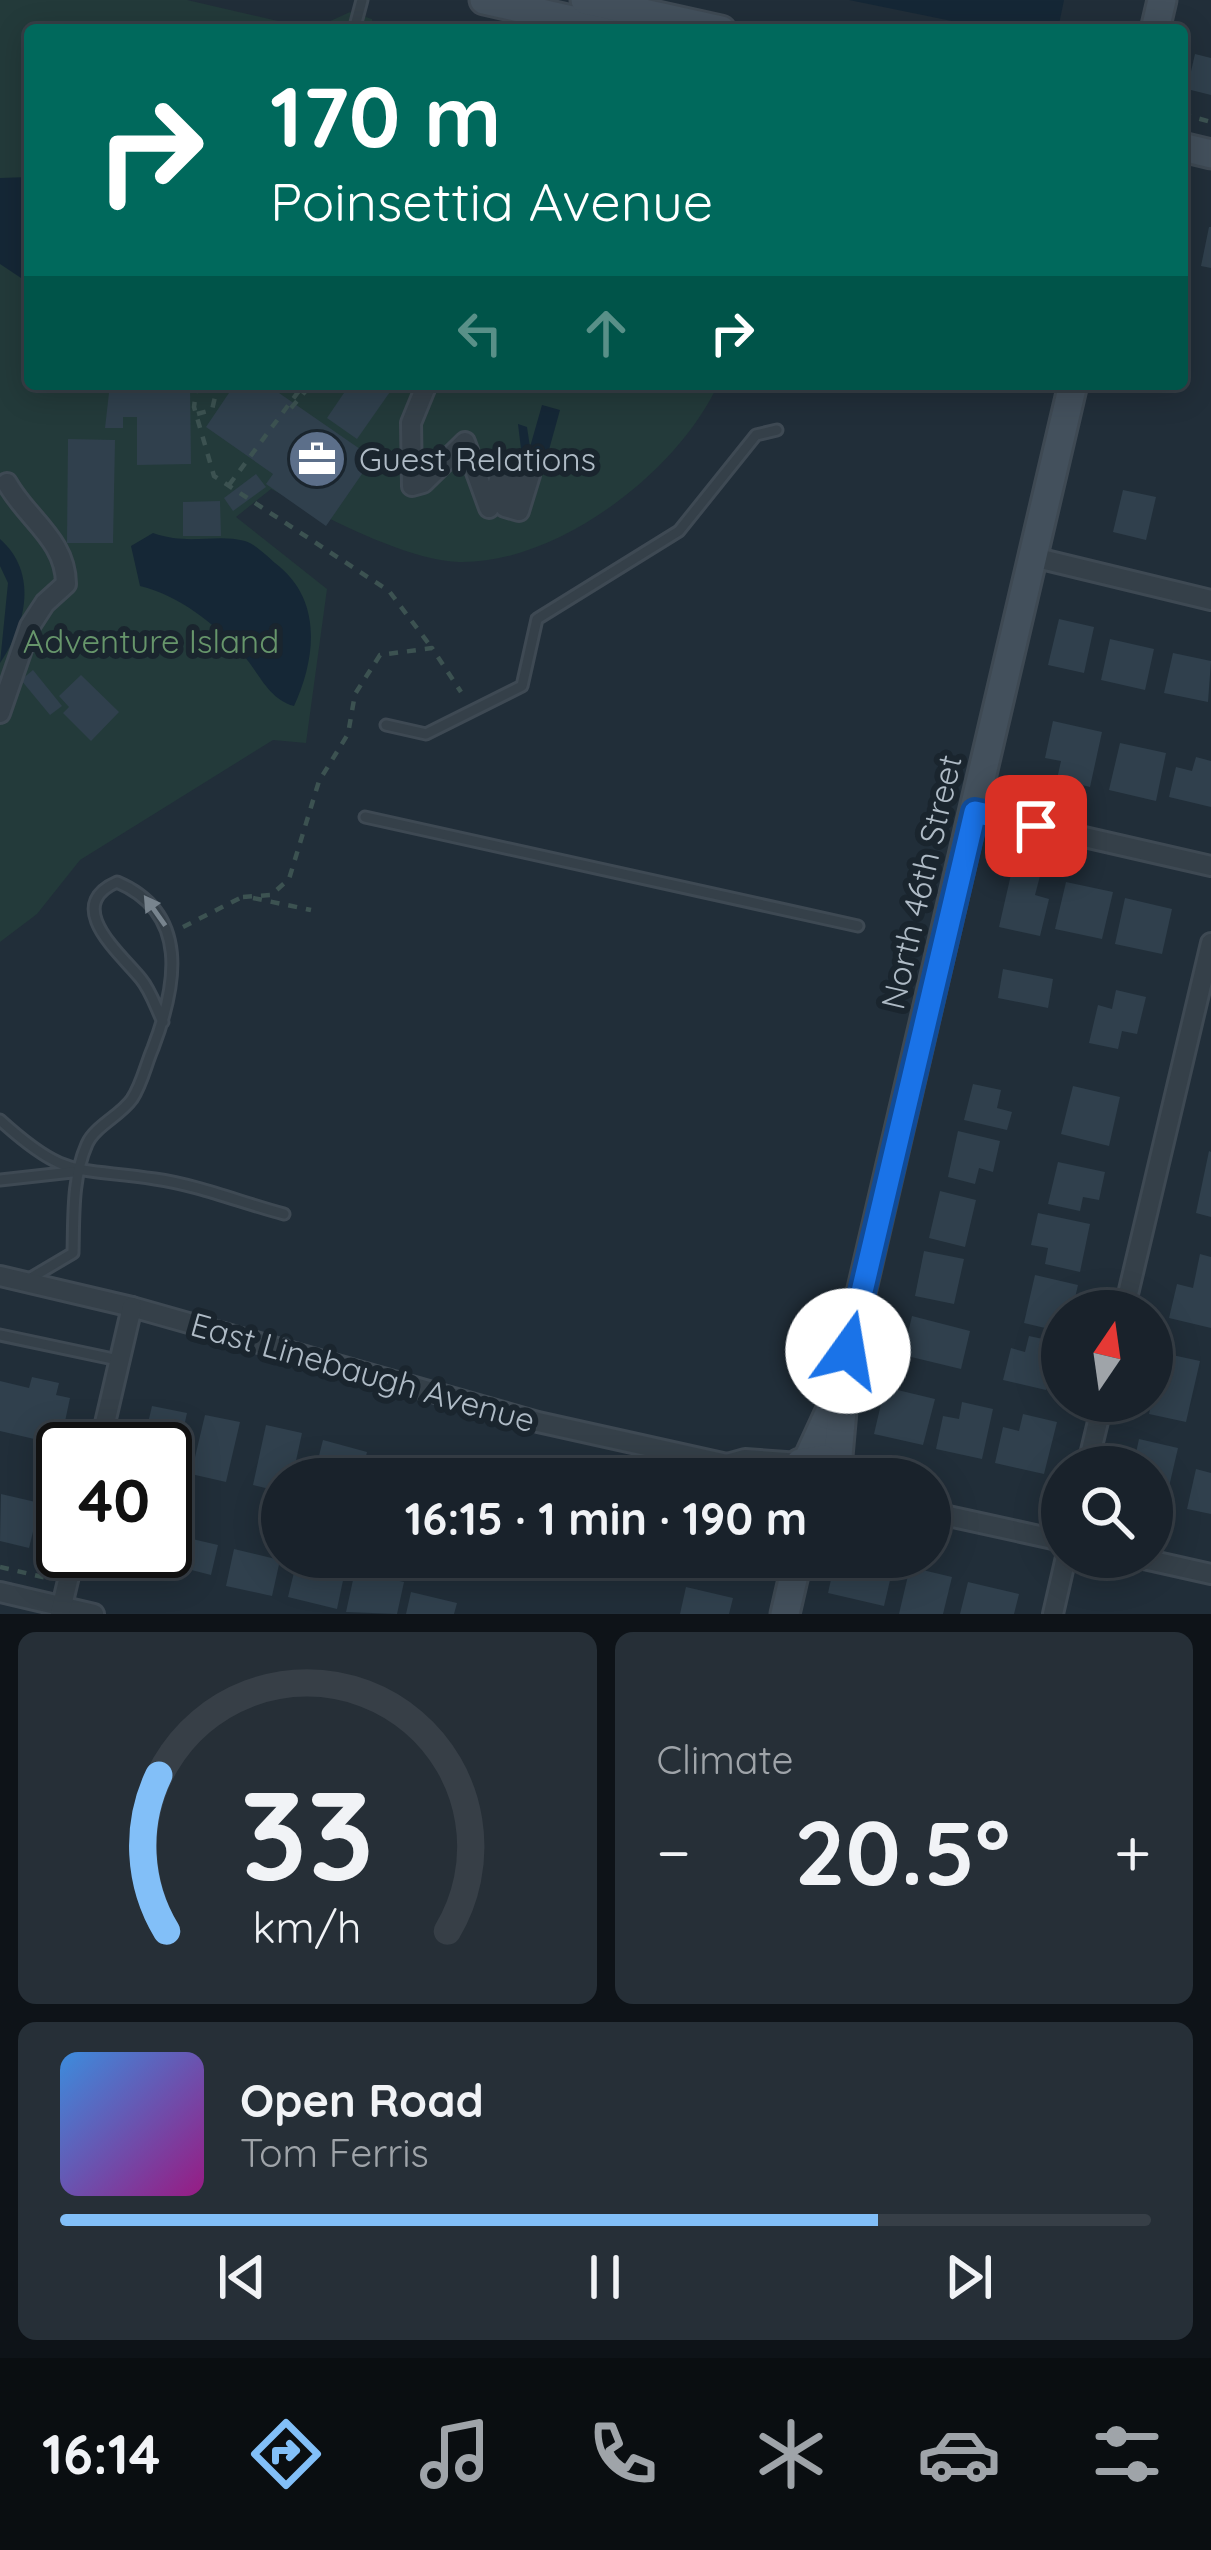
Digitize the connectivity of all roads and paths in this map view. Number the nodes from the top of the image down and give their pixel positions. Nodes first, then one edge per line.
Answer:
1 (484, 0) edge
2 (585, 0) edge
3 (590, 24) edge
4 (694, 24) edge
5 (197, 390) edge
6 (217, 390) edge
7 (304, 390) edge
8 (425, 390) edge
9 (1072, 390) edge
10 (197, 415) junction
11 (777, 430) dead end
12 (530, 475) dead end
13 (7, 483) dead end
14 (229, 486) junction
15 (1034, 557) junction
16 (1211, 600) edge
17 (432, 648) junction
18 (461, 692) dead end
19 (0, 713) edge
20 (386, 725) dead end
21 (975, 812) junction
22 (365, 818) dead end
23 (1211, 866) edge
24 (243, 897) junction
25 (311, 910) dead end
26 (858, 926) dead end
27 (168, 937) junction
28 (1211, 943) edge
29 (163, 1022) junction
30 (0, 1120) edge
31 (77, 1172) junction
32 (0, 1180) edge
33 (284, 1214) dead end
34 (0, 1276) edge
35 (25, 1281) junction
36 (1129, 1290) edge
37 (132, 1307) junction
38 (0, 1335) edge
39 (120, 1360) junction
40 (837, 1396) junction
41 (105, 1422) edge
42 (701, 1458) edge
43 (805, 1458) edge
44 (841, 1458) edge
45 (951, 1516) edge
46 (1041, 1535) edge
47 (1173, 1566) edge
48 (0, 1567) edge
49 (1211, 1574) edge
50 (69, 1578) edge
51 (793, 1578) edge
52 (1061, 1578) edge
53 (53, 1579) dead end
54 (0, 1592) edge
55 (61, 1610) edge
56 (94, 1614) edge
57 (785, 1614) edge
58 (1053, 1614) edge

1 - 3 street
2 - 4 street
5 - 10 path
6 - 10 path
7 - 14 path
8 - 12 street
9 - 15 street, North 46th Street
10 - 14 path
11 - 20 lane
13 - 19 street
14 - 17 path
15 - 16 street
15 - 21 street, North 46th Street
17 - 18 path
17 - 24 path
21 - 23 street
21 - 40 street, North 46th Street
22 - 26 lane
24 - 25 path
24 - 27 path
27 - 29 lane
27 -> 29 lane
28 - 36 street
29 - 31 lane
30 - 31 lane
31 - 32 lane
31 - 33 lane
31 - 35 lane
34 - 35 street, East Linebaugh Avenue
35 - 37 street, East Linebaugh Avenue
37 - 39 street
37 - 42 street, East Linebaugh Avenue
38 - 39 lane
39 - 41 street
40 - 43 street, North 46th Street
40 - 44 street, North 46th Street
45 - 46 street
47 - 49 street
48 - 53 path
50 - 55 street
51 - 57 street
52 - 58 street
54 - 55 street
55 - 56 street

